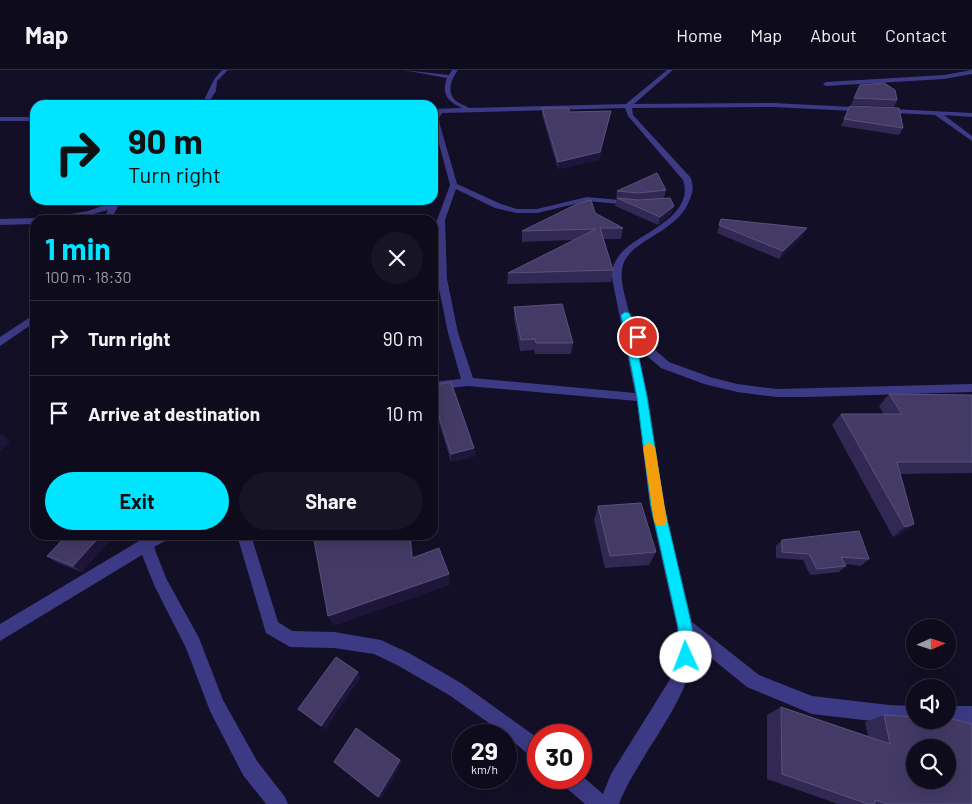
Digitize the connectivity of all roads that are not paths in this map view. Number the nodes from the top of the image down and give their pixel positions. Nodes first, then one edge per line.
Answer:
1 (226, 70) edge
2 (406, 70) edge
3 (455, 70) edge
4 (670, 70) edge
5 (972, 72) edge
6 (450, 77) junction
7 (826, 84) dead end
8 (208, 100) edge
9 (628, 106) junction
10 (468, 109) junction
11 (438, 111) edge
12 (936, 113) junction
13 (972, 115) edge
14 (30, 119) edge
15 (0, 120) edge
16 (438, 129) edge
17 (972, 139) edge
18 (454, 185) junction
19 (687, 200) junction
20 (672, 201) edge
21 (640, 204) edge
22 (114, 206) joint
23 (84, 215) edge
24 (110, 215) edge
25 (30, 221) edge
26 (0, 222) edge
27 (625, 315) junction
28 (30, 321) edge
29 (0, 342) edge
30 (468, 382) junction
31 (438, 385) edge
32 (972, 388) edge
33 (642, 397) junction
34 (146, 540) edge
35 (245, 540) edge
36 (685, 627) junction
37 (0, 633) edge
38 (906, 715) edge
39 (956, 715) edge
40 (972, 715) edge
41 (527, 740) edge
42 (583, 789) edge
43 (278, 804) edge
44 (600, 804) edge
45 (609, 804) edge

1 - 8 street
2 - 6 street
3 - 6 street
4 - 9 street
5 - 7 street
6 - 10 street
9 - 10 street
9 - 12 street
9 - 19 street
10 - 11 street
12 - 13 street
12 - 17 street
14 - 15 street
16 - 18 street
18 - 21 street
18 - 30 street
19 - 20 street
19 - 27 street
22 - 23 street
22 - 24 street
25 - 26 street
27 - 32 street
27 - 33 street
28 - 29 street
30 - 31 street
30 - 33 street
33 - 36 street
34 - 37 street
34 - 43 street
35 - 41 street
36 - 38 street
36 - 45 street
39 - 40 street
42 - 44 street

